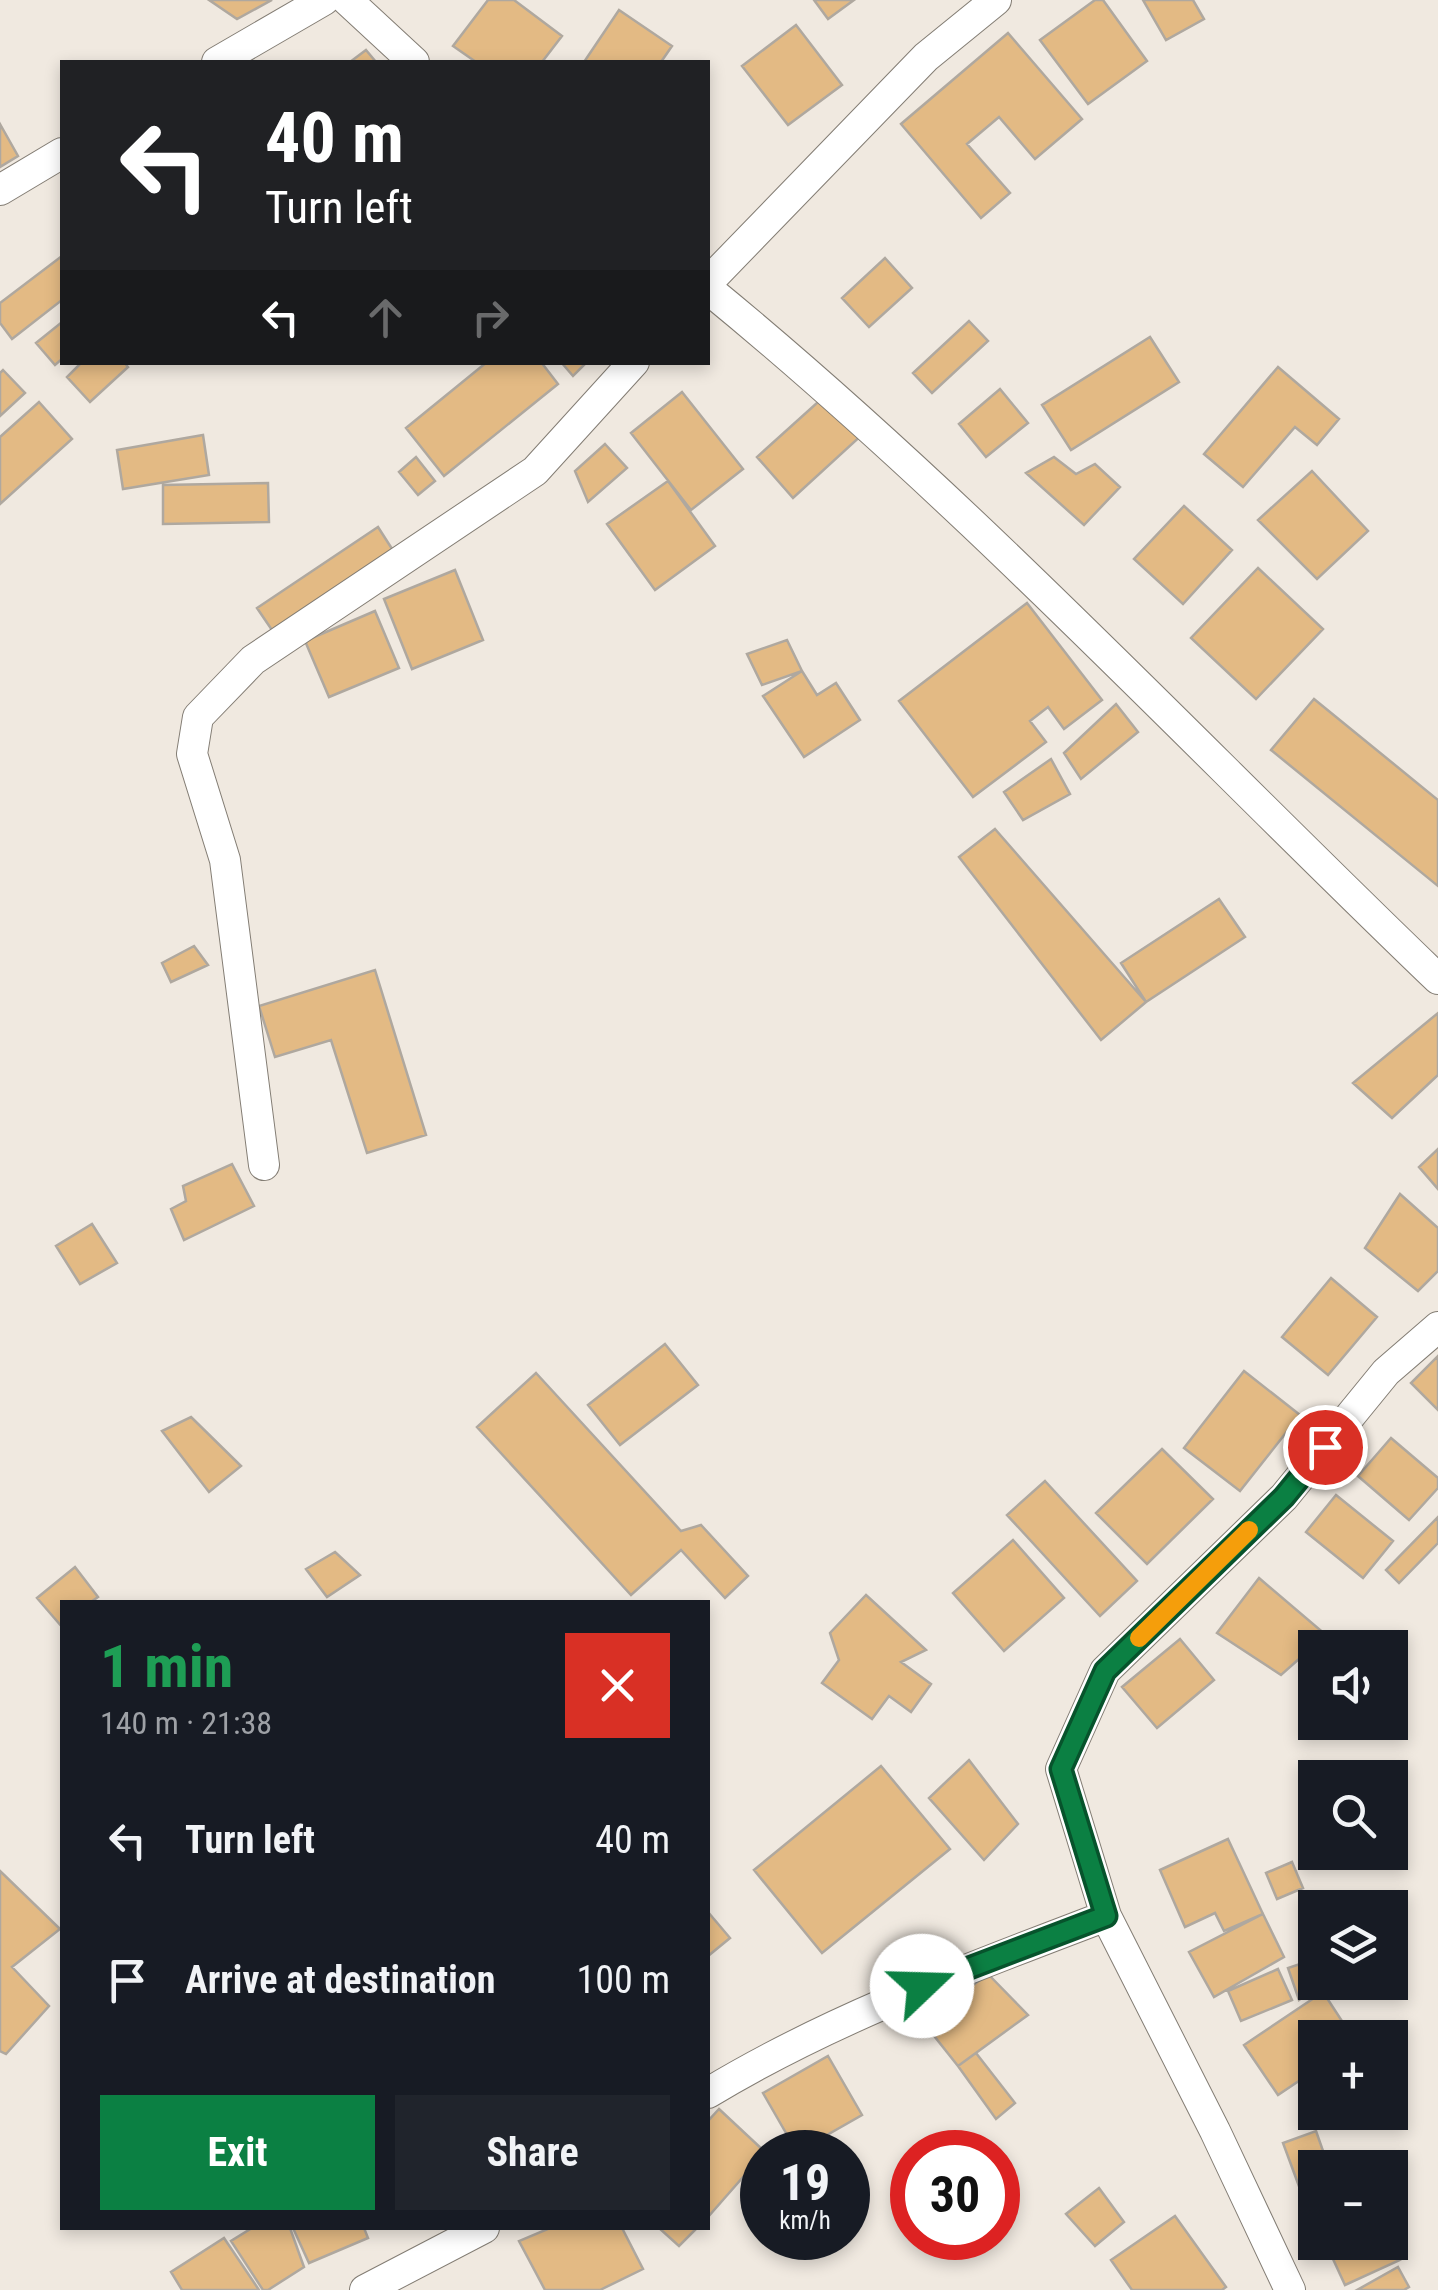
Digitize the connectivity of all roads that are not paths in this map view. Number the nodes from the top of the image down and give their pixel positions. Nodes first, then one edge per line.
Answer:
1 (324, 0) edge
2 (347, 0) edge
3 (996, 0) edge
4 (220, 60) edge
5 (412, 60) edge
6 (60, 154) edge
7 (0, 190) edge
8 (710, 283) edge
9 (710, 287) edge
10 (631, 365) edge
11 (1438, 979) edge
12 (264, 1165) dead end
13 (1438, 1327) edge
14 (1106, 1916) junction
15 (710, 2093) edge
16 (480, 2230) edge
17 (364, 2290) edge
18 (1290, 2290) edge

1 - 4 street
2 - 5 street
3 - 8 street
6 - 7 street
9 - 11 street
10 - 12 street
13 - 14 street
14 - 15 street
14 - 18 street
16 - 17 street

